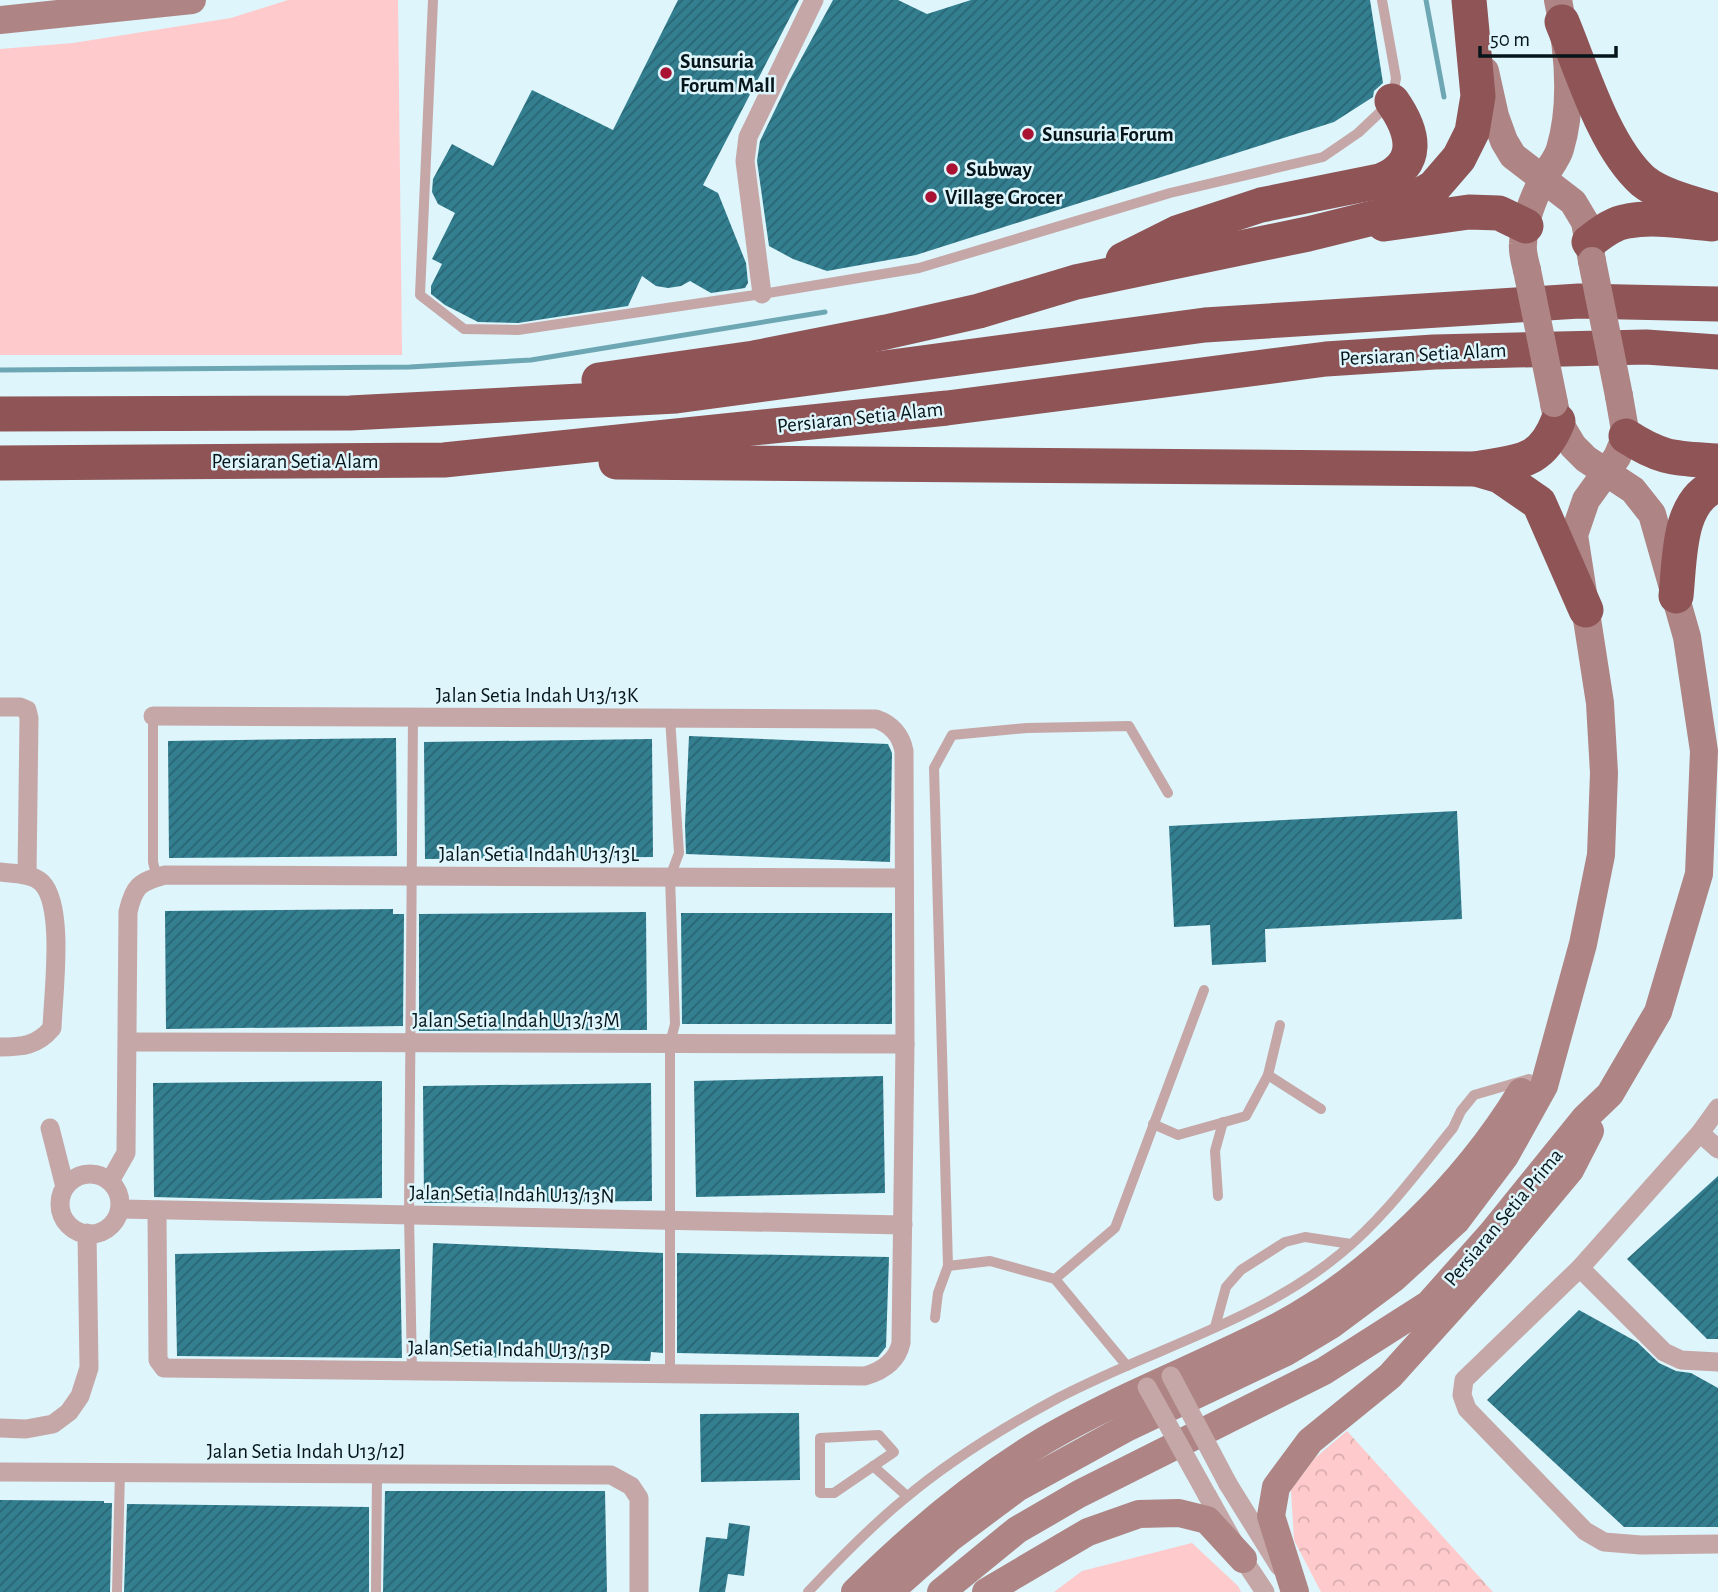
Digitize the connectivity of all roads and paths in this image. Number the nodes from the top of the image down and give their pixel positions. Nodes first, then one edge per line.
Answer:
1 (192, 0) edge
2 (426, 0) edge
3 (433, 0) edge
4 (814, 0) edge
5 (1382, 0) edge
6 (1469, 0) edge
7 (1560, 11) edge
8 (0, 20) edge
9 (430, 36) junction
10 (1392, 101) junction
11 (1543, 180) junction
12 (1718, 211) edge
13 (1718, 225) edge
14 (1527, 226) junction
15 (1308, 234) junction
16 (1590, 251) junction
17 (1076, 282) junction
18 (762, 294) junction
19 (1718, 304) edge
20 (1718, 352) edge
21 (0, 398) edge
22 (1556, 412) junction
23 (350, 413) junction
24 (0, 414) edge
25 (1626, 436) junction
26 (444, 460) junction
27 (1718, 461) edge
28 (0, 463) edge
29 (1476, 469) junction
30 (1606, 472) junction
31 (1718, 485) edge
32 (1676, 596) junction
33 (1586, 610) junction
34 (0, 706) edge
35 (153, 716) joint
36 (412, 717) junction
37 (670, 718) junction
38 (1168, 793) dead end
39 (0, 872) edge
40 (165, 877) junction
41 (412, 877) junction
42 (670, 877) junction
43 (34, 878) junction
44 (904, 878) junction
45 (1204, 990) dead end
46 (1280, 1025) dead end
47 (1559, 1032) junction
48 (128, 1042) junction
49 (410, 1042) junction
50 (670, 1043) junction
51 (905, 1044) junction
52 (0, 1047) edge
53 (1269, 1075) junction
54 (1529, 1079) junction
55 (1610, 1094) junction
56 (1718, 1108) edge
57 (1321, 1109) dead end
58 (1223, 1122) junction
59 (1153, 1124) junction
60 (50, 1128) dead end
61 (1700, 1133) junction
62 (1718, 1149) edge
63 (110, 1181) junction
64 (65, 1187) junction
65 (1218, 1196) dead end
66 (120, 1209) junction
67 (157, 1210) junction
68 (409, 1215) junction
69 (670, 1220) junction
70 (903, 1224) junction
71 (88, 1233) junction
72 (1351, 1244) junction
73 (948, 1266) junction
74 (1580, 1268) junction
75 (1055, 1279) junction
76 (935, 1318) dead end
77 (1215, 1327) junction
78 (1718, 1362) edge
79 (1128, 1366) junction
80 (412, 1371) junction
81 (670, 1374) junction
82 (1159, 1381) junction
83 (0, 1428) edge
84 (873, 1466) junction
85 (0, 1472) edge
86 (120, 1472) junction
87 (377, 1474) junction
88 (907, 1496) junction
89 (1718, 1544) edge
90 (1243, 1559) junction
91 (117, 1592) edge
92 (376, 1592) edge
93 (639, 1592) edge
94 (808, 1592) edge
95 (855, 1592) edge
96 (889, 1592) edge
97 (940, 1592) edge
98 (986, 1592) edge
99 (1265, 1592) edge
100 (1294, 1592) edge

1 - 8 street
2 - 9 lane
3 - 9 lane
4 - 18 street
5 - 10 lane
6 - 11 street
6 - 15 highway
7 - 11 street
7 - 12 highway
9 - 18 lane
10 - 17 highway
10 - 18 lane
11 - 14 street
11 - 16 street
13 - 16 highway
14 - 15 highway
14 - 22 street, bridge
15 - 17 highway
16 - 25 street, bridge
17 - 23 highway
19 - 23 highway, Persiaran Setia Alam
20 - 26 highway, Persiaran Setia Alam
21 - 23 highway
22 - 29 highway
22 - 30 street, Persiaran Setia Prima
23 - 24 highway, Persiaran Setia Alam
25 - 27 highway
25 - 30 street, Persiaran Setia Prima
26 - 28 highway, Persiaran Setia Alam
26 - 29 highway
29 - 33 highway
30 - 32 street, Persiaran Setia Prima
30 - 33 street, Persiaran Setia Prima
31 - 32 highway
32 - 55 street, Persiaran Setia Prima
33 - 47 street, Persiaran Setia Prima
34 - 43 street
35 - 36 street, Jalan Setia Indah U13/13K
35 - 40 lane
36 - 37 street, Jalan Setia Indah U13/13K
36 - 41 lane
37 - 42 lane
37 - 44 street, Jalan Setia Indah U13/13K
38 - 73 lane
39 - 43 street
40 - 41 street, Jalan Setia Indah U13/13L
40 - 48 street
41 - 42 street, Jalan Setia Indah U13/13L
41 - 49 lane
42 - 44 street, Jalan Setia Indah U13/13L
42 - 50 lane
43 - 52 street
44 - 51 street
45 - 59 lane
46 - 53 lane
47 - 54 street
47 - 96 street, Persiaran Setia Prima
48 - 49 street, Jalan Setia Indah U13/13M
48 - 63 street
49 - 50 street, Jalan Setia Indah U13/13M
49 - 68 lane
50 - 51 street, Jalan Setia Indah U13/13M
50 - 69 lane
51 - 70 street
53 - 57 lane
53 - 58 lane
54 - 72 lane
54 - 82 street
55 - 97 street, Persiaran Setia Prima
55 - 100 street
56 - 61 street
58 - 59 lane
58 - 65 lane
59 - 75 lane
60 - 64 street
61 - 62 street
61 - 74 street
63 - 64 street
63 - 66 street
64 - 71 street
66 - 67 street, Jalan Setia Indah U13/13N
66 - 71 street
67 - 68 street, Jalan Setia Indah U13/13N
67 - 80 street, Jalan Setia Indah U13/13P
68 - 69 street, Jalan Setia Indah U13/13N
68 - 80 lane
69 - 70 street, Jalan Setia Indah U13/13N
69 - 81 lane
70 - 81 street, Jalan Setia Indah U13/13P
71 - 83 street
72 - 77 lane
72 - 77 lane
73 - 75 lane
73 - 76 lane
74 - 78 street
74 - 89 street
75 - 79 lane
77 - 79 lane
79 - 88 lane
80 - 81 street, Jalan Setia Indah U13/13P
82 - 90 street, bridge
82 - 95 street
82 - 100 street, bridge
84 - 84 lane
84 - 88 lane
85 - 86 street, Jalan Setia Indah U13/12J
86 - 87 street, Jalan Setia Indah U13/12J
86 - 91 lane
87 - 92 lane
87 - 93 street, Jalan Setia Indah U13/12J
88 - 94 lane
90 - 98 street
90 - 99 street

